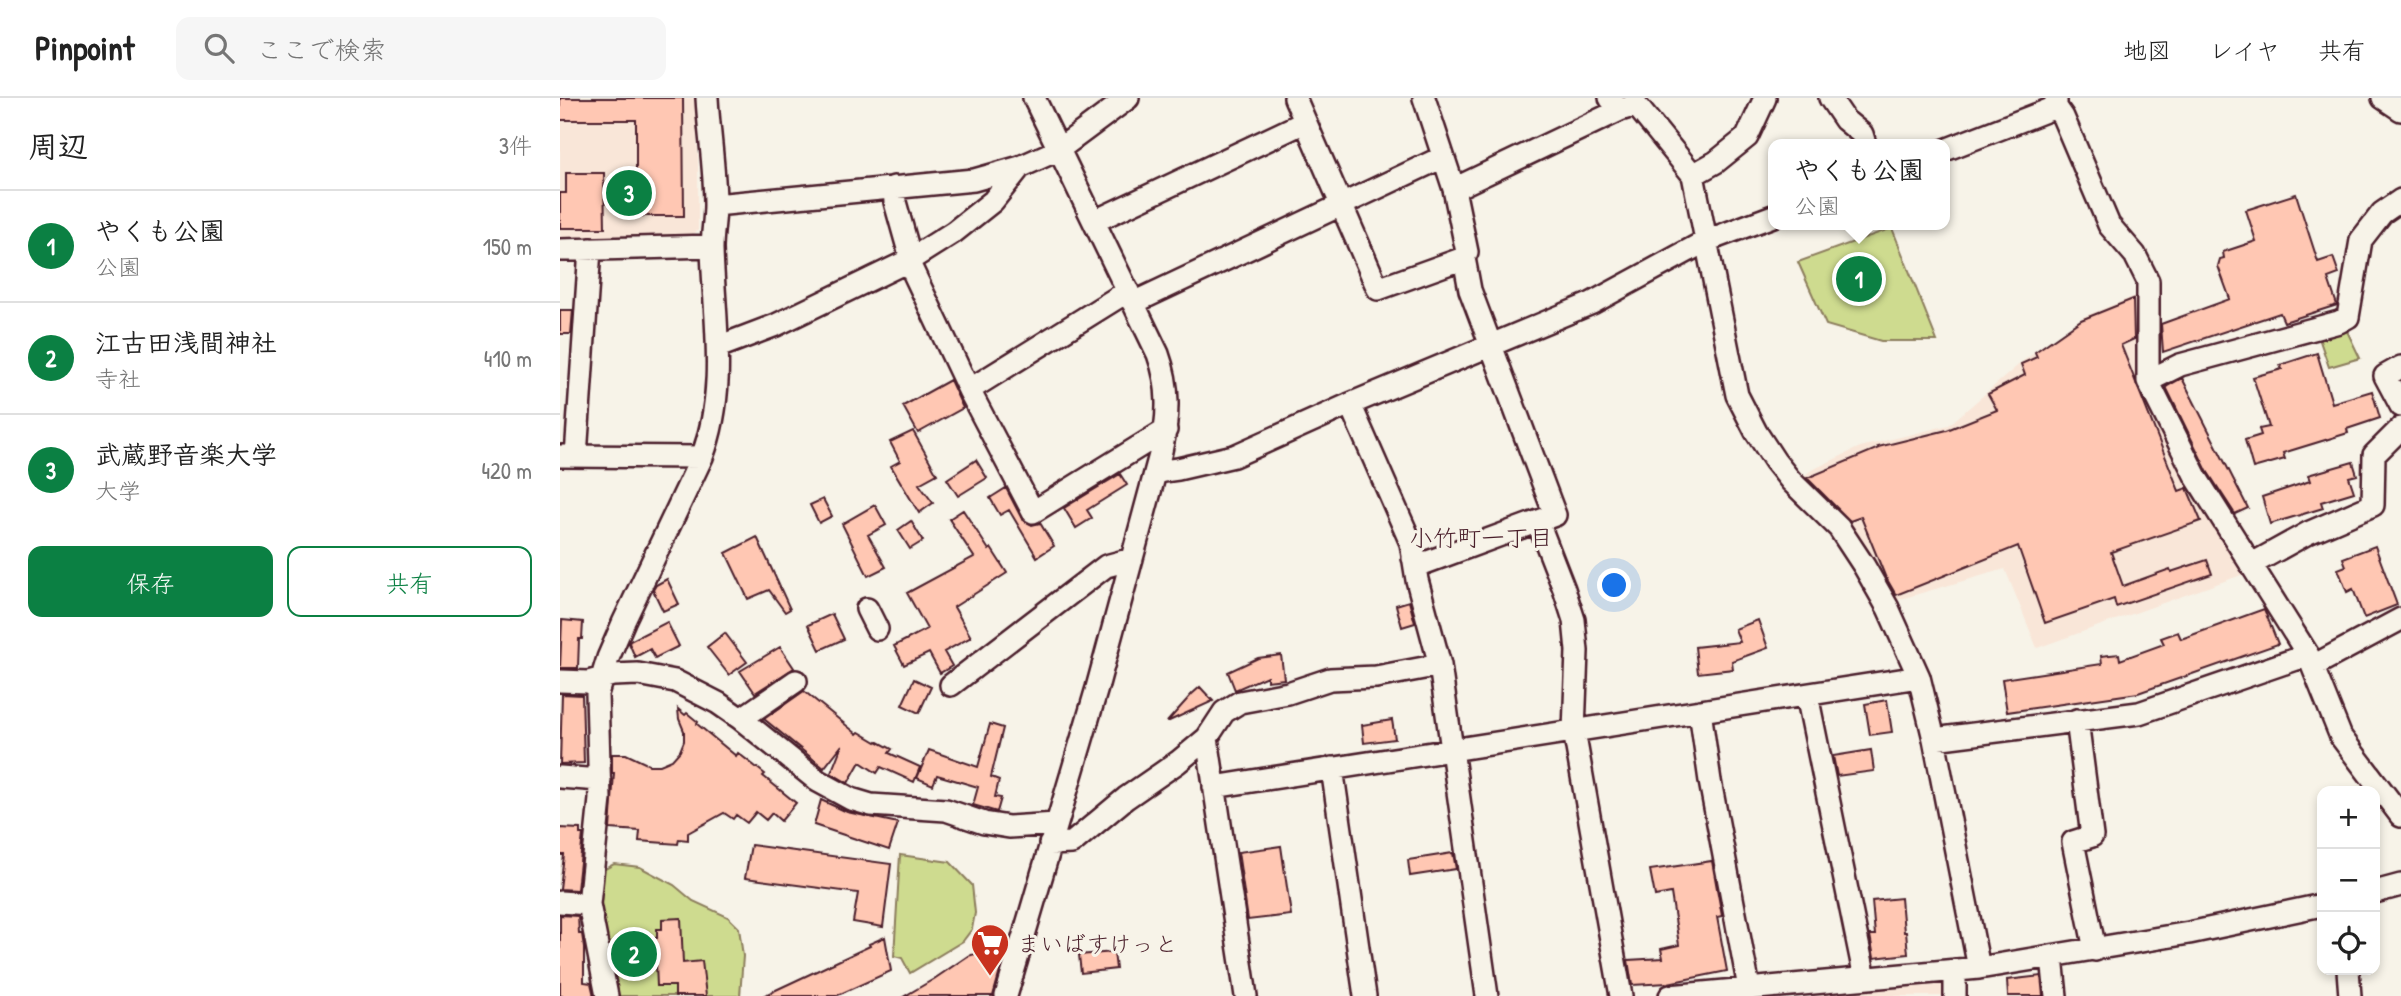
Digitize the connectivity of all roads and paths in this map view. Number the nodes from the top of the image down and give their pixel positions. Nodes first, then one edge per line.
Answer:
1 (707, 98) edge
2 (1034, 98) edge
3 (1128, 98) edge
4 (1295, 98) edge
5 (1424, 98) edge
6 (1765, 98) edge
7 (1830, 98) edge
8 (2383, 98) edge
9 (2056, 102) edge
10 (1615, 104) edge
11 (2401, 110) edge
12 (1305, 122) junction
13 (1864, 139) edge
14 (1950, 148) edge
15 (1058, 150) junction
16 (1443, 157) junction
17 (1020, 167) junction
18 (1693, 175) junction
19 (894, 187) junction
20 (1454, 189) junction
21 (2401, 200) edge
22 (715, 205) junction
23 (1340, 205) junction
24 (1768, 218) edge
25 (1095, 221) junction
26 (1706, 241) junction
27 (712, 246) junction
28 (590, 249) junction
29 (560, 250) edge
30 (1464, 258) junction
31 (910, 260) junction
32 (1131, 297) junction
33 (1490, 346) junction
34 (718, 347) junction
35 (2401, 367) edge
36 (2148, 381) junction
37 (969, 390) junction
38 (1350, 404) junction
39 (2401, 406) edge
40 (2401, 428) edge
41 (1166, 430) junction
42 (568, 456) edge
43 (702, 457) junction
44 (1156, 472) junction
45 (1538, 522) junction
46 (1413, 558) junction
47 (1132, 559) junction
48 (2252, 564) junction
49 (867, 609) dead end
50 (2401, 619) edge
51 (877, 629) dead end
52 (2311, 660) junction
53 (1440, 665) junction
54 (1919, 677) junction
55 (601, 679) junction
56 (560, 681) edge
57 (796, 681) dead end
58 (951, 685) dead end
59 (1807, 695) junction
60 (1700, 711) junction
61 (741, 719) junction
62 (2077, 720) junction
63 (1574, 731) junction
64 (1207, 738) junction
65 (1934, 739) junction
66 (1452, 750) junction
67 (1332, 768) junction
68 (560, 777) edge
69 (600, 780) junction
70 (1214, 787) junction
71 (2401, 816) edge
72 (1053, 834) junction
73 (2401, 885) edge
74 (2380, 891) edge
75 (560, 902) edge
76 (589, 904) junction
77 (2317, 906) edge
78 (2095, 950) junction
79 (2052, 957) junction
80 (1979, 968) junction
81 (1955, 970) junction
82 (2348, 975) edge
83 (1865, 978) junction
84 (1749, 988) junction
85 (1697, 995) edge
86 (607, 996) edge
87 (1006, 996) edge
88 (1246, 996) edge
89 (1365, 996) edge
90 (1488, 996) edge
91 (1621, 996) edge
92 (1670, 996) edge
93 (1955, 996) edge
94 (2056, 996) edge
95 (2350, 996) edge

1 - 22 street
2 - 15 street
3 - 15 street
4 - 12 street
5 - 16 street
6 - 18 street
7 - 13 street
8 - 11 street
9 - 14 street
9 - 36 street
10 - 18 street
10 - 20 street
12 - 23 street
12 - 25 street
15 - 17 street
15 - 25 street
16 - 20 street
16 - 23 street
17 - 19 street
17 - 31 street
18 - 26 street
19 - 22 street
19 - 31 street
20 - 30 street
21 - 36 street
22 - 27 street
23 - 30 street
23 - 32 street
24 - 26 street
25 - 32 street
26 - 33 street
26 - 54 street
27 - 28 street
27 - 34 street
28 - 29 street
28 - 42 street
30 - 33 street
31 - 34 street
31 - 37 street
32 - 37 street
32 - 41 street
33 - 38 street
33 - 45 street
34 - 43 street
35 - 39 street
36 - 48 street
37 - 41 street
38 - 44 street
38 - 46 street
40 - 48 street
41 - 44 street
42 - 43 street
43 - 55 street
44 - 47 street
45 - 46 street
45 - 63 street
46 - 53 street
47 - 58 street
47 - 72 street
48 - 52 street
49 - 51 street
50 - 52 street
52 - 62 street
52 - 71 street
53 - 64 street
53 - 66 street
54 - 59 street
54 - 65 street
55 - 56 street
55 - 61 street
55 - 69 street
57 - 61 street
59 - 60 street
59 - 83 street
60 - 63 street
60 - 84 street
61 - 72 street
62 - 65 street
62 - 78 street
63 - 66 street
63 - 91 street
64 - 70 street
64 - 72 street
65 - 80 street
66 - 67 street
66 - 90 street
67 - 70 street
67 - 89 street
68 - 69 street
69 - 76 street
70 - 88 street
72 - 87 street
73 - 74 street
75 - 76 street
76 - 86 street
77 - 78 street
78 - 79 street
79 - 80 street
79 - 94 street
80 - 81 street
81 - 83 street
81 - 93 street
82 - 95 street
83 - 84 street
84 - 85 street
85 - 92 street

